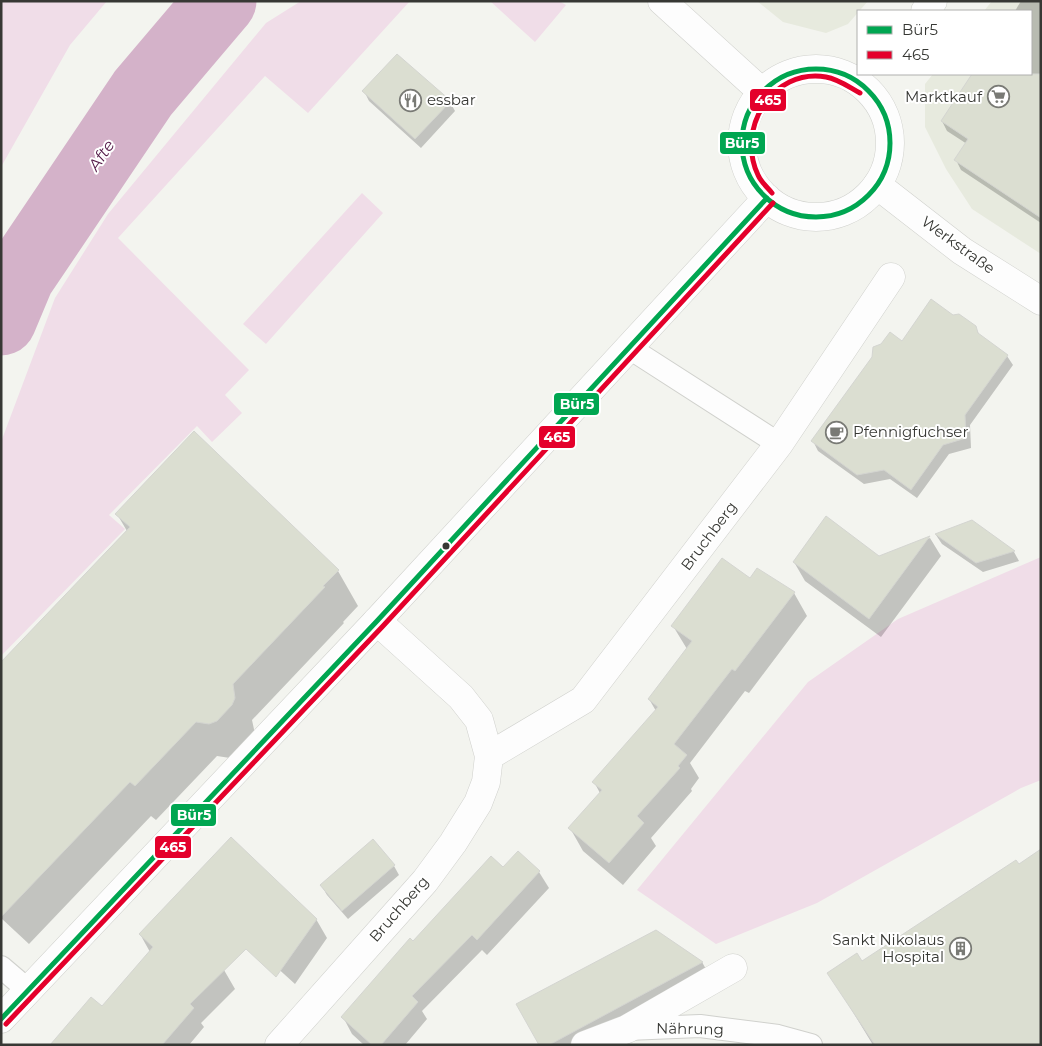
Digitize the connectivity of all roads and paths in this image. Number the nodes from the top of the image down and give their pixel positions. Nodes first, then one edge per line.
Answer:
1 (662, 1) edge
2 (870, 80) edge
3 (762, 92) junction
4 (877, 185) junction
5 (767, 198) junction
6 (891, 277) dead end
7 (1041, 301) edge
8 (628, 348) junction
9 (779, 444) junction
10 (377, 621) junction
11 (489, 756) junction
12 (1, 967) edge
13 (733, 968) dead end
14 (28, 990) junction
15 (1, 1019) edge
16 (627, 1029) junction
17 (279, 1045) edge
18 (585, 1045) edge
19 (811, 1045) edge

1 - 3 street
2 - 3 street
2 - 4 street
3 - 5 street
4 - 5 street
4 - 7 street, Werkstraße
5 - 8 street
6 - 9 street, Bruchberg
8 - 9 lane
8 - 10 street
9 - 11 street, Bruchberg
10 - 11 street, Bruchberg
10 - 14 street
11 - 17 street, Bruchberg
12 - 14 lane
13 - 16 street, Nährung
14 - 15 street
16 - 18 street, Nährung
16 - 19 lane, Nährung

